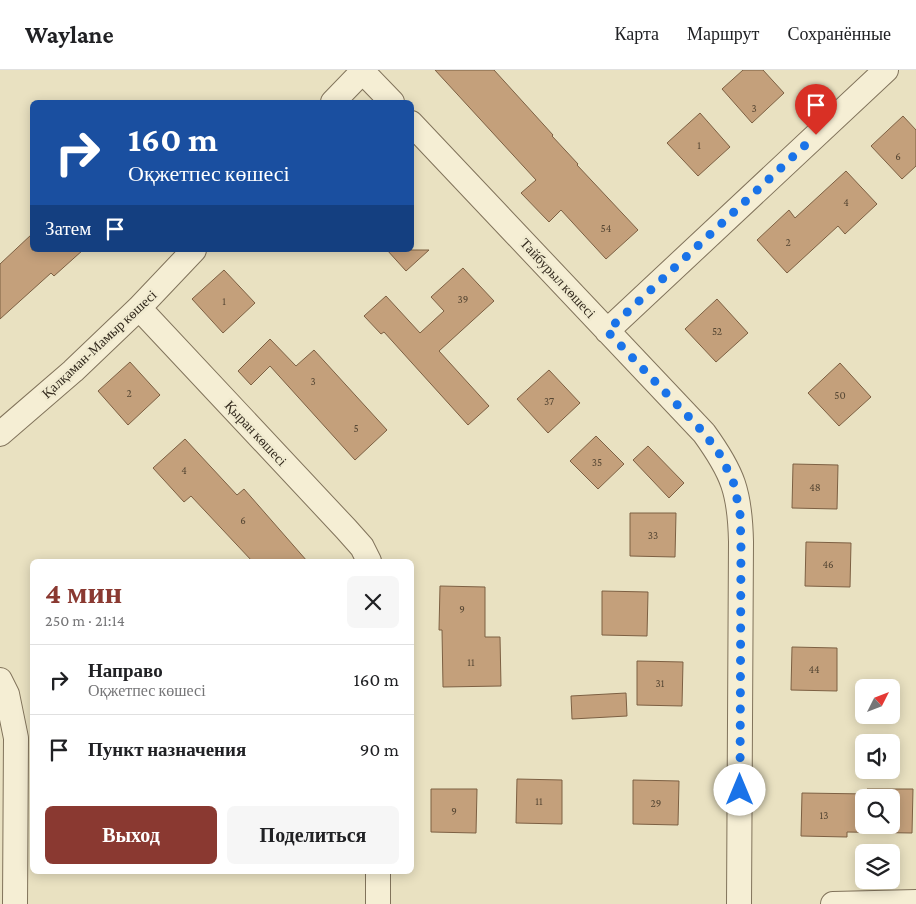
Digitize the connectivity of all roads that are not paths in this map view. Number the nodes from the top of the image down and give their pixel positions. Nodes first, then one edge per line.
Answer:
1 (886, 70) edge
2 (363, 71) edge
3 (335, 100) edge
4 (390, 100) edge
5 (414, 126) edge
6 (192, 252) edge
7 (138, 308) junction
8 (607, 331) junction
9 (0, 434) edge
10 (368, 559) edge
11 (0, 680) edge
12 (378, 874) edge
13 (916, 902) edge
14 (15, 904) edge
15 (378, 904) edge
16 (739, 904) edge
17 (833, 904) edge

1 - 8 street
2 - 3 street
2 - 4 street
5 - 8 street, Тайбурыл көшесі
6 - 7 street, Қалқаман-Мамыр көшесі
7 - 9 street, Қалқаман-Мамыр көшесі
7 - 10 street, Қыран көшесі
8 - 16 street, Тайбурыл көшесі
11 - 14 street
12 - 15 street
13 - 17 street

